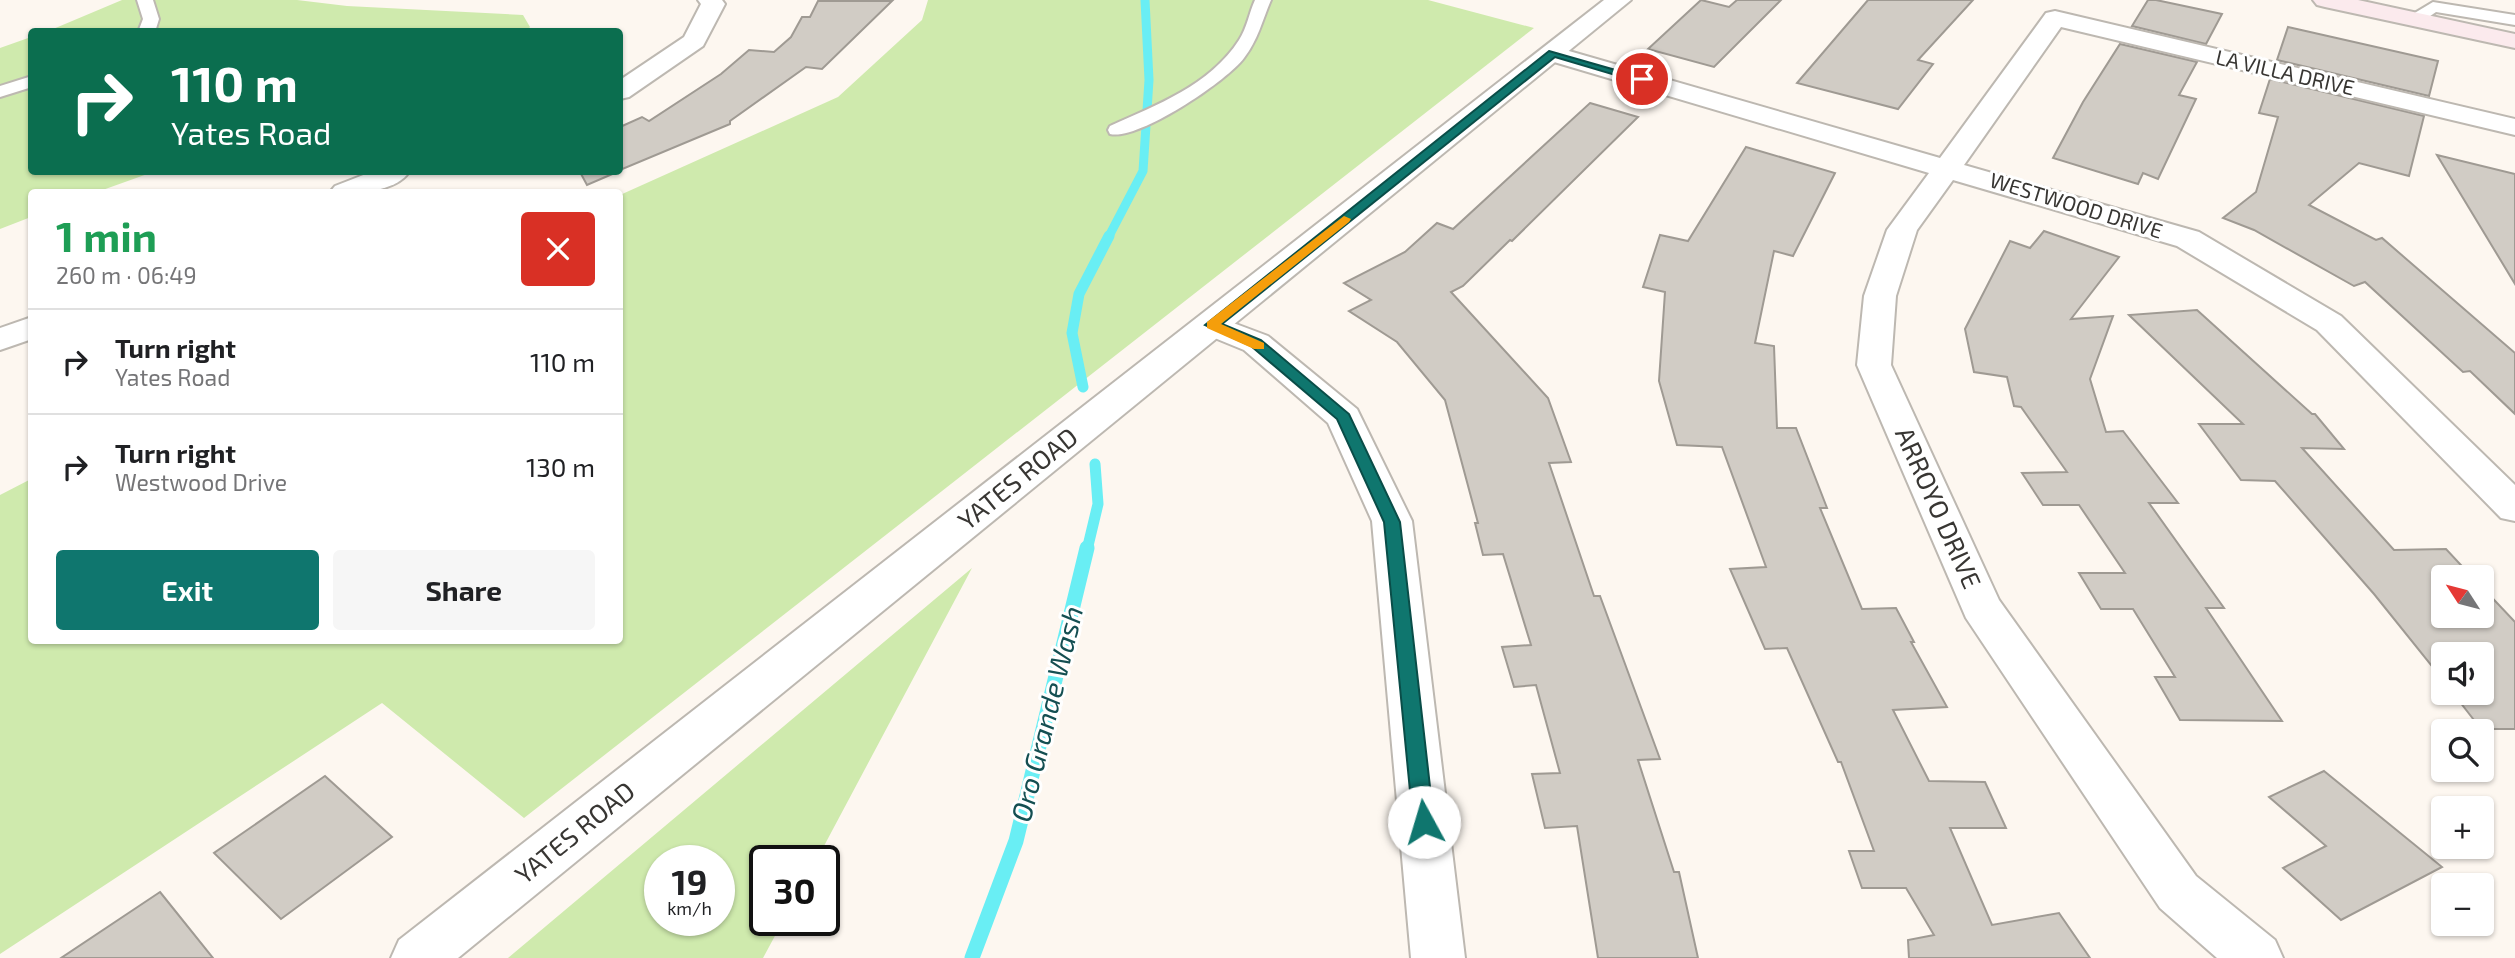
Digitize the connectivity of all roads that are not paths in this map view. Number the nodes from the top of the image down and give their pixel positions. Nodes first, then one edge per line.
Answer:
1 (145, 0) edge
2 (710, 0) edge
3 (1263, 0) edge
4 (1619, 0) edge
5 (2325, 0) edge
6 (2055, 18) joint
7 (2414, 20) junction
8 (2515, 20) edge
9 (148, 28) edge
10 (2515, 41) edge
11 (1553, 54) junction
12 (28, 82) edge
13 (623, 89) edge
14 (1, 92) edge
15 (2515, 127) edge
16 (1117, 130) dead end
17 (1947, 168) junction
18 (388, 175) edge
19 (352, 189) edge
20 (1212, 325) junction
21 (28, 329) edge
22 (0, 340) edge
23 (2515, 508) edge
24 (418, 958) edge
25 (1438, 958) edge
26 (2256, 958) edge

1 - 9 lane
2 - 13 street
3 - 16 lane
4 - 11 street, YATES ROAD
5 - 7 main road
6 - 15 street, LA VILLA DRIVE
6 - 17 street, ARROYO DRIVE
7 - 8 lane
7 - 10 main road
11 - 17 street, WESTWOOD DRIVE
11 - 20 street, YATES ROAD
12 - 14 lane
17 - 23 street, WESTWOOD DRIVE
17 - 26 street, ARROYO DRIVE
18 - 19 street
20 - 24 street, YATES ROAD
20 - 25 street
21 - 22 street

